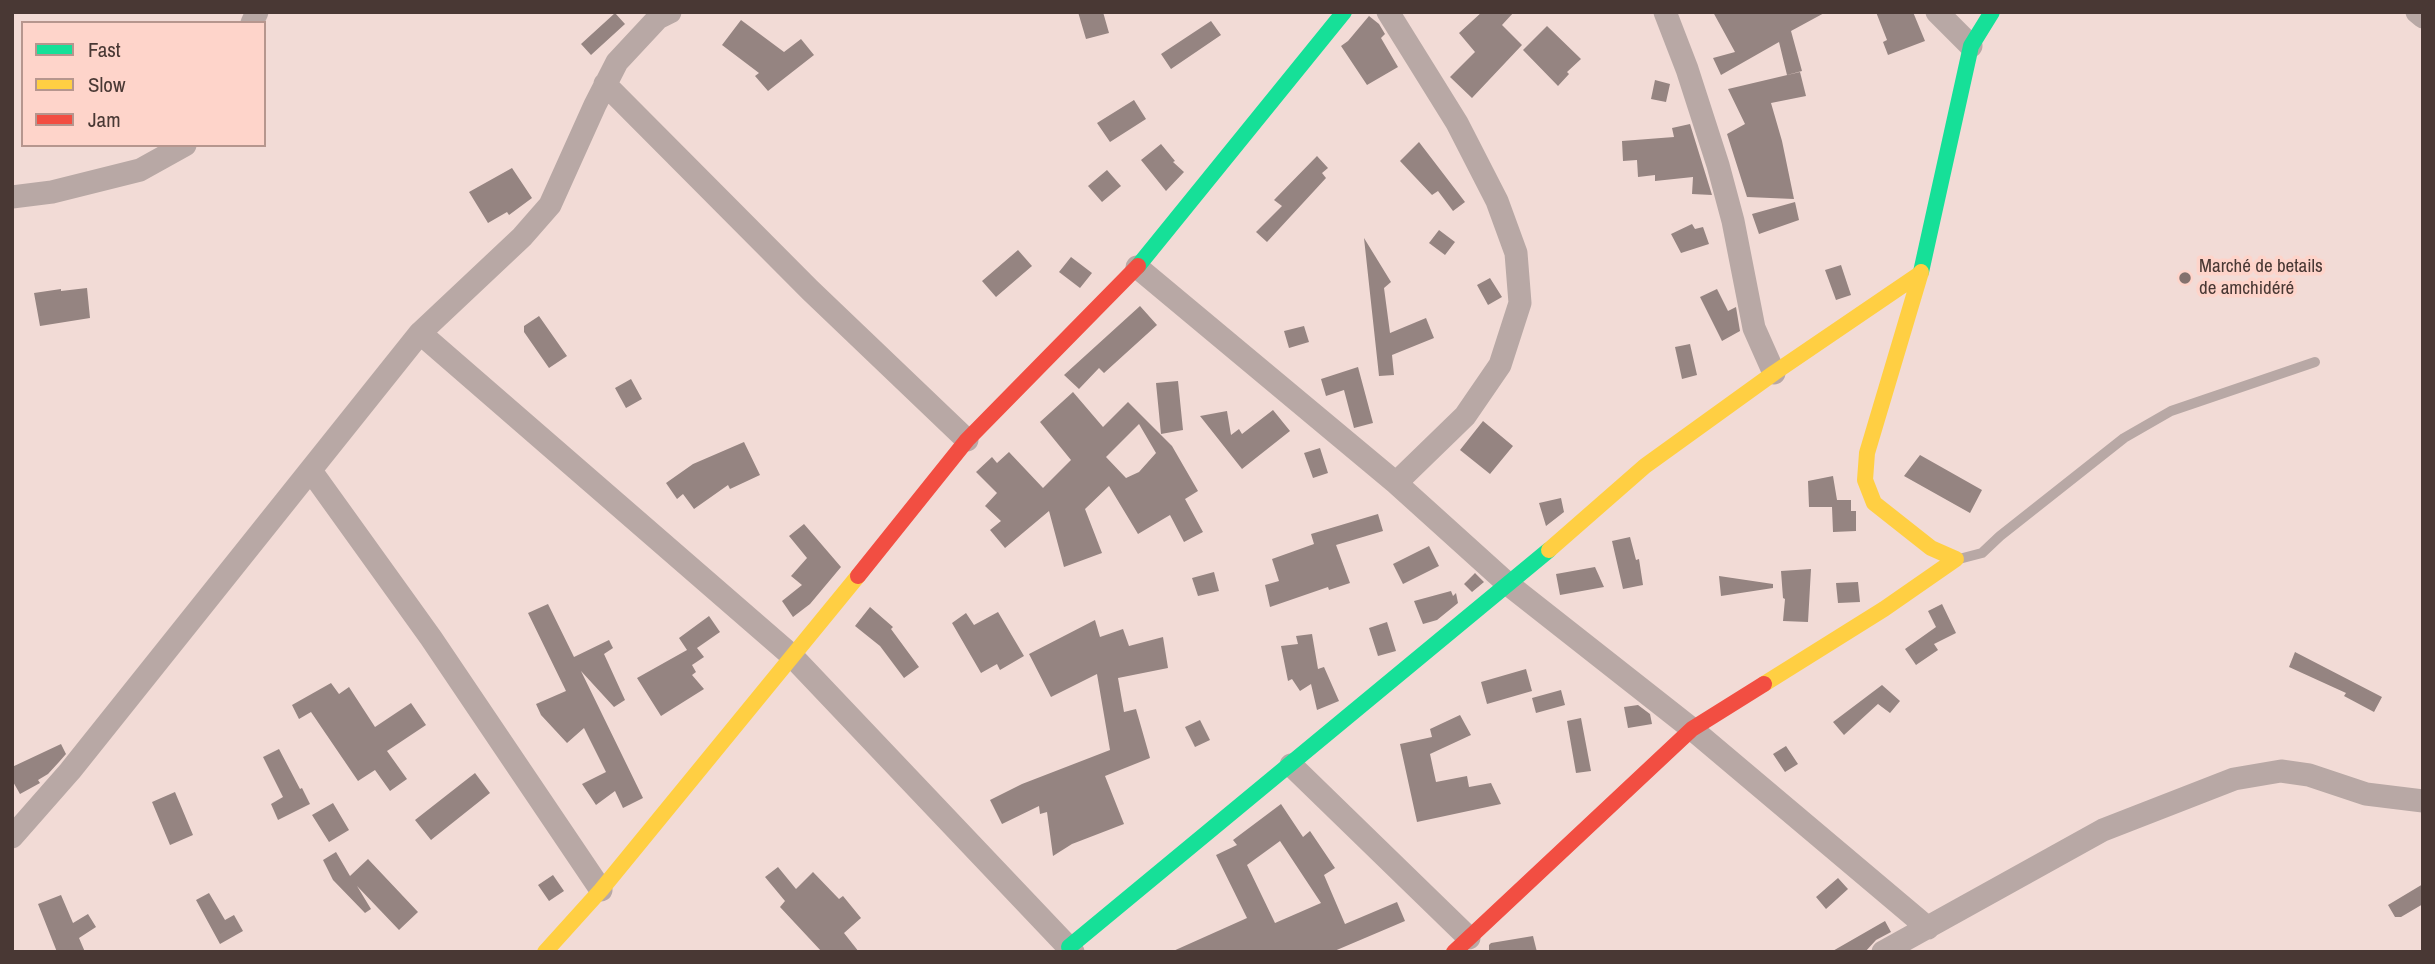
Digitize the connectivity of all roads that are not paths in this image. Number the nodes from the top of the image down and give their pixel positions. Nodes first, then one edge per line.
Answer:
1 (670, 12) edge
2 (1344, 12) edge
3 (1388, 12) edge
4 (1665, 12) edge
5 (1937, 12) edge
6 (1992, 12) edge
7 (2417, 12) edge
8 (2423, 17) edge
9 (1972, 46) junction
10 (605, 84) junction
11 (181, 147) edge
12 (12, 197) edge
13 (1137, 267) junction
14 (1921, 273) junction
15 (420, 333) junction
16 (2315, 362) dead end
17 (1774, 373) junction
18 (967, 440) junction
19 (312, 471) junction
20 (1396, 483) junction
21 (1956, 559) junction
22 (1509, 585) junction
23 (791, 655) junction
24 (1692, 730) junction
25 (1291, 765) junction
26 (2423, 802) edge
27 (12, 837) edge
28 (601, 890) junction
29 (1928, 928) junction
30 (1461, 945) edge
31 (1071, 949) edge
32 (545, 952) edge
33 (1883, 952) edge

1 - 10 street
2 - 13 street
3 - 20 street
4 - 17 street
5 - 9 street
6 - 9 street
7 - 8 street
9 - 14 street
10 - 15 street
10 - 18 street
11 - 12 street
13 - 18 street
13 - 20 street
14 - 17 street
14 - 21 street
15 - 19 street
15 - 23 street
16 - 21 lane
17 - 22 street
18 - 23 street
19 - 27 street
19 - 28 street
20 - 22 street
21 - 24 street
22 - 24 street
22 - 25 street
23 - 28 street
23 - 31 street
24 - 29 street
24 - 30 street
25 - 30 street
25 - 31 street
26 - 29 street
28 - 32 street
29 - 33 street

